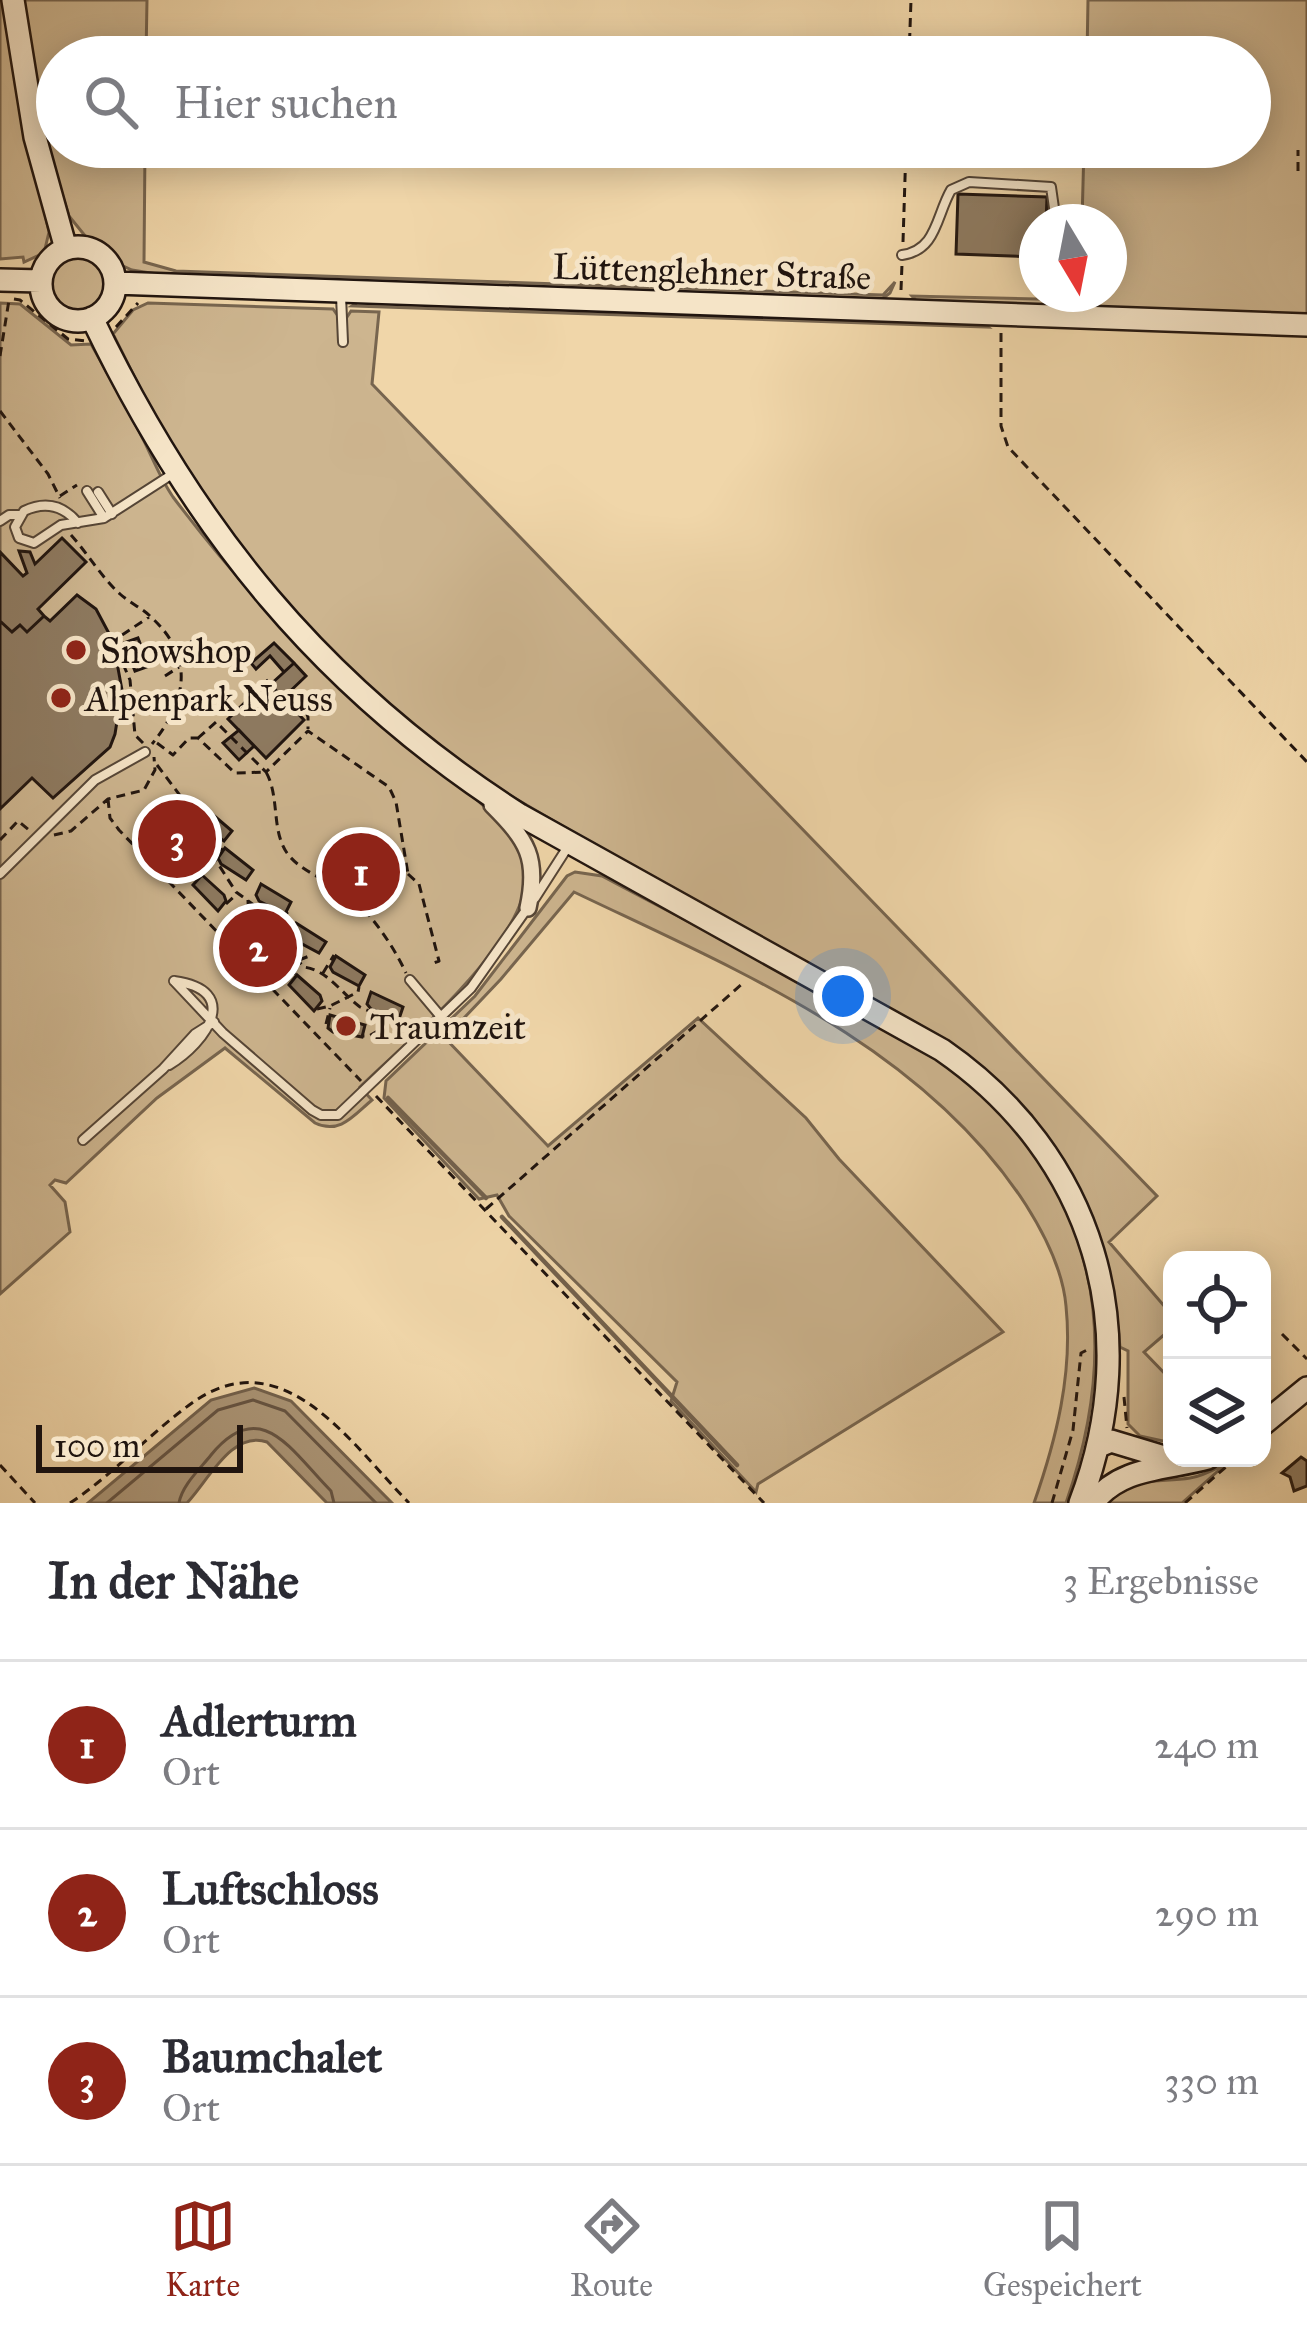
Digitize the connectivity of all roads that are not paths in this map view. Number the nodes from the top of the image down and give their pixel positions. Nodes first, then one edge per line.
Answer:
1 (13, 0) edge
2 (36, 141) edge
3 (44, 168) edge
4 (1053, 204) edge
5 (66, 249) junction
6 (902, 255) road end
7 (41, 281) junction
8 (115, 283) junction
9 (4, 289) edge
10 (341, 291) junction
11 (1307, 325) edge
12 (96, 326) junction
13 (343, 342) dead end
14 (174, 473) junction
15 (87, 491) dead end
16 (98, 492) dead end
17 (19, 515) junction
18 (108, 516) junction
19 (0, 520) edge
20 (78, 523) junction
21 (147, 750) road end
22 (473, 785) junction
23 (570, 844) junction
24 (0, 874) edge
25 (528, 908) junction
26 (410, 980) road end
27 (174, 981) dead end
28 (442, 1018) junction
29 (214, 1022) junction
30 (83, 1140) dead end
31 (1307, 1388) edge
32 (1271, 1418) edge
33 (1099, 1446) junction
34 (1163, 1453) edge
35 (1167, 1467) edge
36 (1148, 1471) junction
37 (1080, 1503) edge
38 (1093, 1503) edge

1 - 2 main road
3 - 5 main road
4 - 6 lane
5 - 7 main road
5 - 8 main road
7 - 9 main road
7 - 12 main road
8 - 10 main road, Lüttenglehner Straße
8 - 12 main road
10 - 11 main road, Lüttenglehner Straße
10 - 13 lane
12 - 14 main road
14 - 18 lane
14 - 22 main road
15 - 18 lane
16 - 18 lane
17 - 19 lane
17 - 20 lane
17 - 20 lane
18 - 20 lane
21 - 24 lane
22 - 23 main road
22 - 25 street
23 - 25 lane
23 - 33 main road
25 - 28 lane
26 - 28 lane
27 - 29 lane
28 - 29 lane
29 - 30 lane
31 - 32 main road
33 - 34 main road
33 - 36 main road
33 - 37 main road
35 - 36 main road
36 - 38 main road

